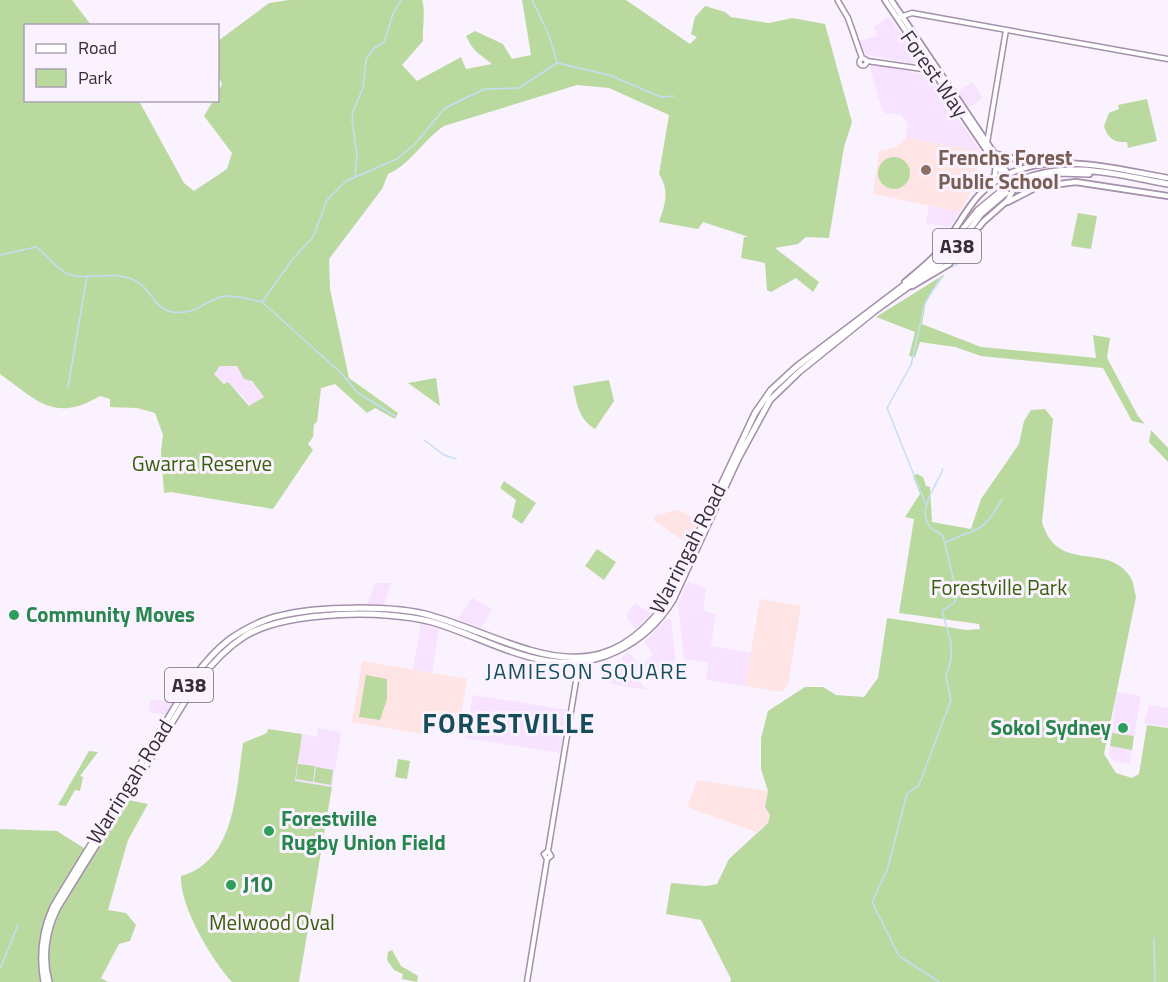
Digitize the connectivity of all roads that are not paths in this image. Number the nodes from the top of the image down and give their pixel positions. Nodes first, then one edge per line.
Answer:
1 (837, 0) edge
2 (885, 0) edge
3 (891, 0) edge
4 (898, 18) junction
5 (1006, 30) junction
6 (1168, 59) edge
7 (931, 66) junction
8 (987, 143) junction
9 (994, 152) junction
10 (996, 164) junction
11 (1089, 165) junction
12 (1007, 176) junction
13 (1168, 178) edge
14 (1041, 185) junction
15 (1013, 186) junction
16 (1168, 186) edge
17 (982, 192) junction
18 (1168, 196) edge
19 (999, 207) junction
20 (903, 284) junction
21 (899, 293) junction
22 (847, 330) junction
23 (579, 660) junction
24 (104, 830) junction
25 (44, 982) edge
26 (49, 982) edge
27 (526, 982) edge

1 - 7 street
2 - 4 main road, Forest Way
3 - 4 main road, Forest Way
4 - 5 street
4 - 7 main road, Forest Way
5 - 6 street
5 - 8 street
7 - 8 main road, Forest Way
7 - 10 main road, Forest Way
8 - 9 main road, Forest Way
9 - 11 main road
9 - 12 main road, Forest Way
10 - 12 main road, Forest Way
10 - 17 main road
11 - 12 main road, Warringah Road / A38
11 - 13 main road, Warringah Road / A38
12 - 15 main road
12 - 17 main road, Warringah Road / A38
14 - 15 main road, Warringah Road
14 - 18 main road, Warringah Road / A38
14 - 19 main road, A38
15 - 16 highway, Warringah Road / A38
15 - 19 main road, Warringah Road
15 - 20 highway, Warringah Road / A38
15 - 21 highway, Warringah Road / A38
17 - 20 main road, Warringah Road / A38
19 - 21 main road, Warringah Road / A38
20 - 22 highway, Warringah Road / A38
21 - 22 highway, Warringah Road / A38
22 - 23 highway, Warringah Road / A38
23 - 24 highway, Warringah Road / A38
23 - 27 street
24 - 25 highway, Warringah Road / A38
24 - 26 highway, Warringah Road / A38

